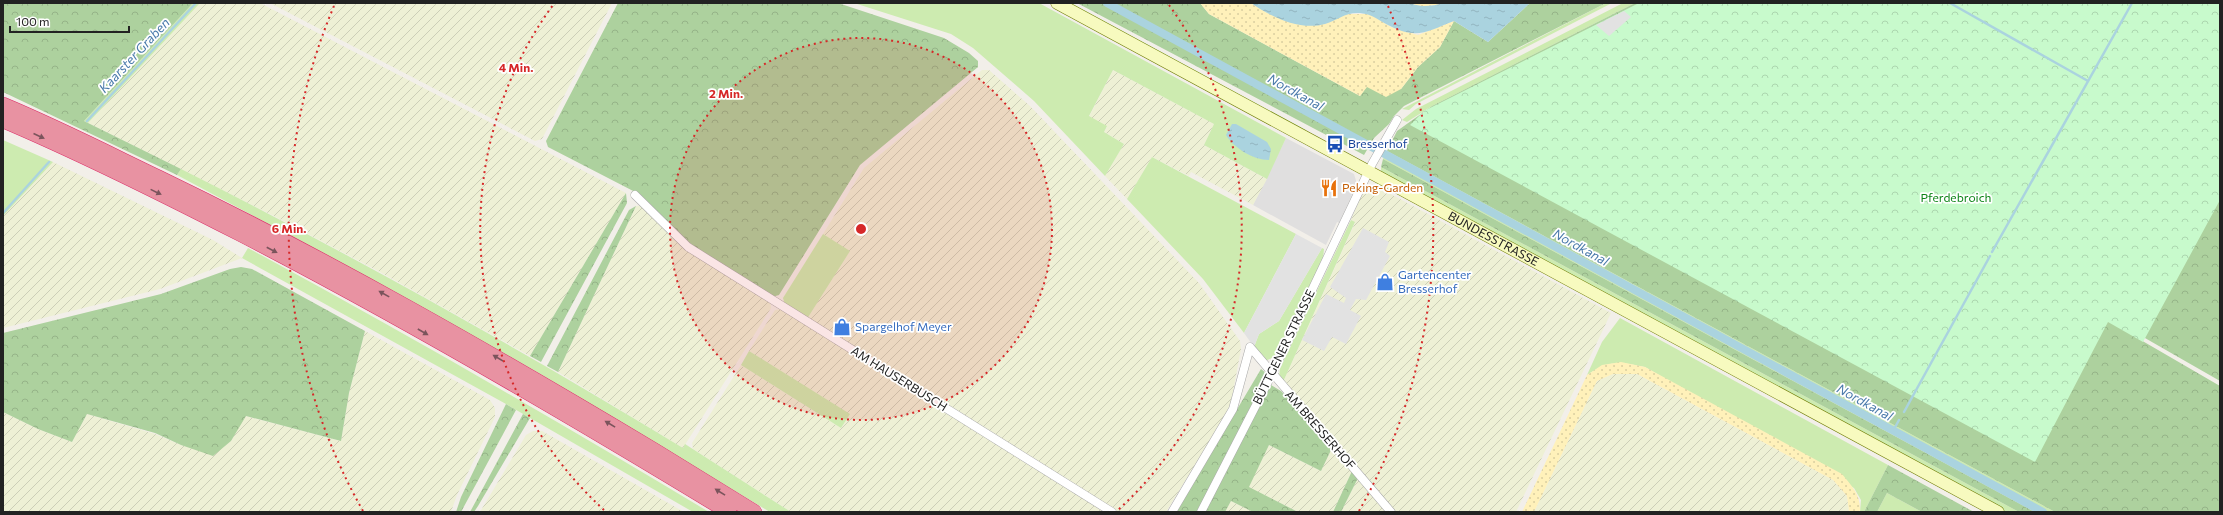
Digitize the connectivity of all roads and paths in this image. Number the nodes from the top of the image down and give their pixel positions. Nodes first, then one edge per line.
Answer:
1 (1057, 3) edge
2 (3, 105) edge
3 (3, 120) edge
4 (1397, 120) dead end
5 (1369, 171) junction
6 (635, 195) dead end
7 (1272, 374) junction
8 (729, 512) edge
9 (754, 512) edge
10 (1112, 512) edge
11 (1172, 512) edge
12 (1201, 512) edge
13 (1391, 512) edge
14 (1998, 512) edge

1 - 5 main road, BUNDESSTRASSE
9 -> 2 highway
3 -> 8 highway
4 - 5 street, BÜTTGENER STRASSE
5 - 7 street, BÜTTGENER STRASSE
5 - 14 main road, BUNDESSTRASSE
6 - 10 street, AM HAUSERBUSCH
7 - 11 street, AM BRESSERHOF
7 - 12 street, BÜTTGENER STRASSE
7 - 13 street, AM BRESSERHOF

